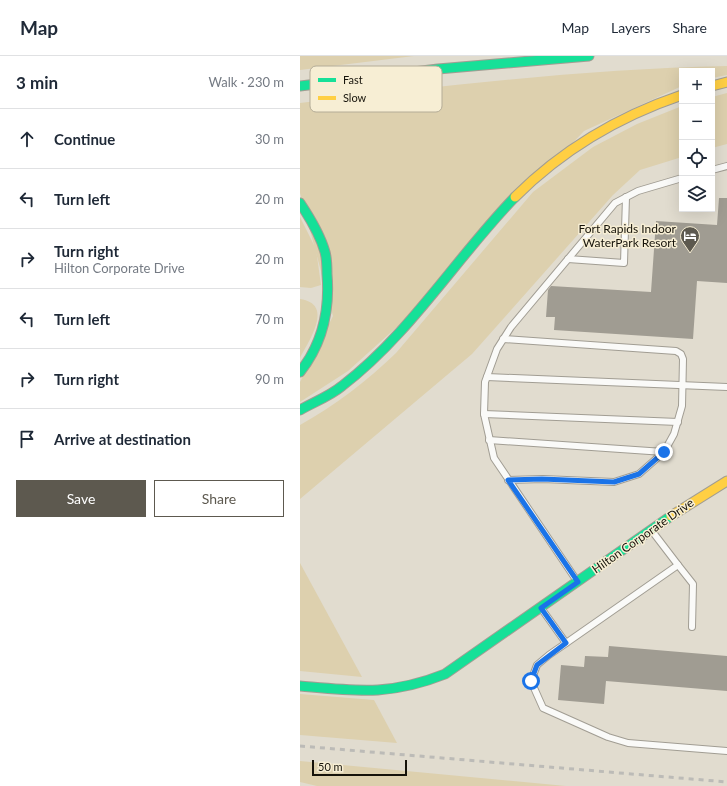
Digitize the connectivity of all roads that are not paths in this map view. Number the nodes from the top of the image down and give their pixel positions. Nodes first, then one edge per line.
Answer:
1 (589, 56) edge
2 (442, 69) edge
3 (727, 82) edge
4 (310, 85) edge
5 (715, 85) edge
6 (300, 86) edge
7 (679, 96) edge
8 (727, 166) edge
9 (715, 169) edge
10 (679, 179) edge
11 (626, 198) junction
12 (300, 203) edge
13 (568, 259) junction
14 (504, 339) junction
15 (300, 372) edge
16 (487, 377) junction
17 (682, 385) junction
18 (727, 387) edge
19 (300, 410) edge
20 (484, 414) junction
21 (678, 422) junction
22 (489, 440) junction
23 (664, 452) junction
24 (508, 480) junction
25 (727, 481) edge
26 (652, 530) junction
27 (678, 565) junction
28 (578, 582) junction
29 (541, 608) junction
30 (692, 626) dead end
31 (566, 643) junction
32 (300, 686) edge
33 (727, 751) edge

1 - 2 main road
3 - 5 main road
4 - 6 main road
7 - 19 main road
8 - 9 lane
10 - 11 lane
11 - 13 lane
11 - 13 lane
12 - 15 main road
13 - 14 lane
14 - 16 lane
14 - 17 lane
16 - 17 lane
16 - 20 lane
17 - 18 lane
17 - 21 lane
20 - 21 lane
20 - 22 lane
21 - 23 lane
22 - 23 lane
22 - 24 lane
23 - 24 lane
24 - 28 lane
25 - 26 main road, Hilton Corporate Drive
26 - 27 lane
26 - 28 main road, Hilton Corporate Drive
27 - 30 lane
27 - 31 lane
28 - 29 main road, Hilton Corporate Drive
29 - 31 lane
29 - 32 main road, Hilton Corporate Drive
31 - 33 lane

